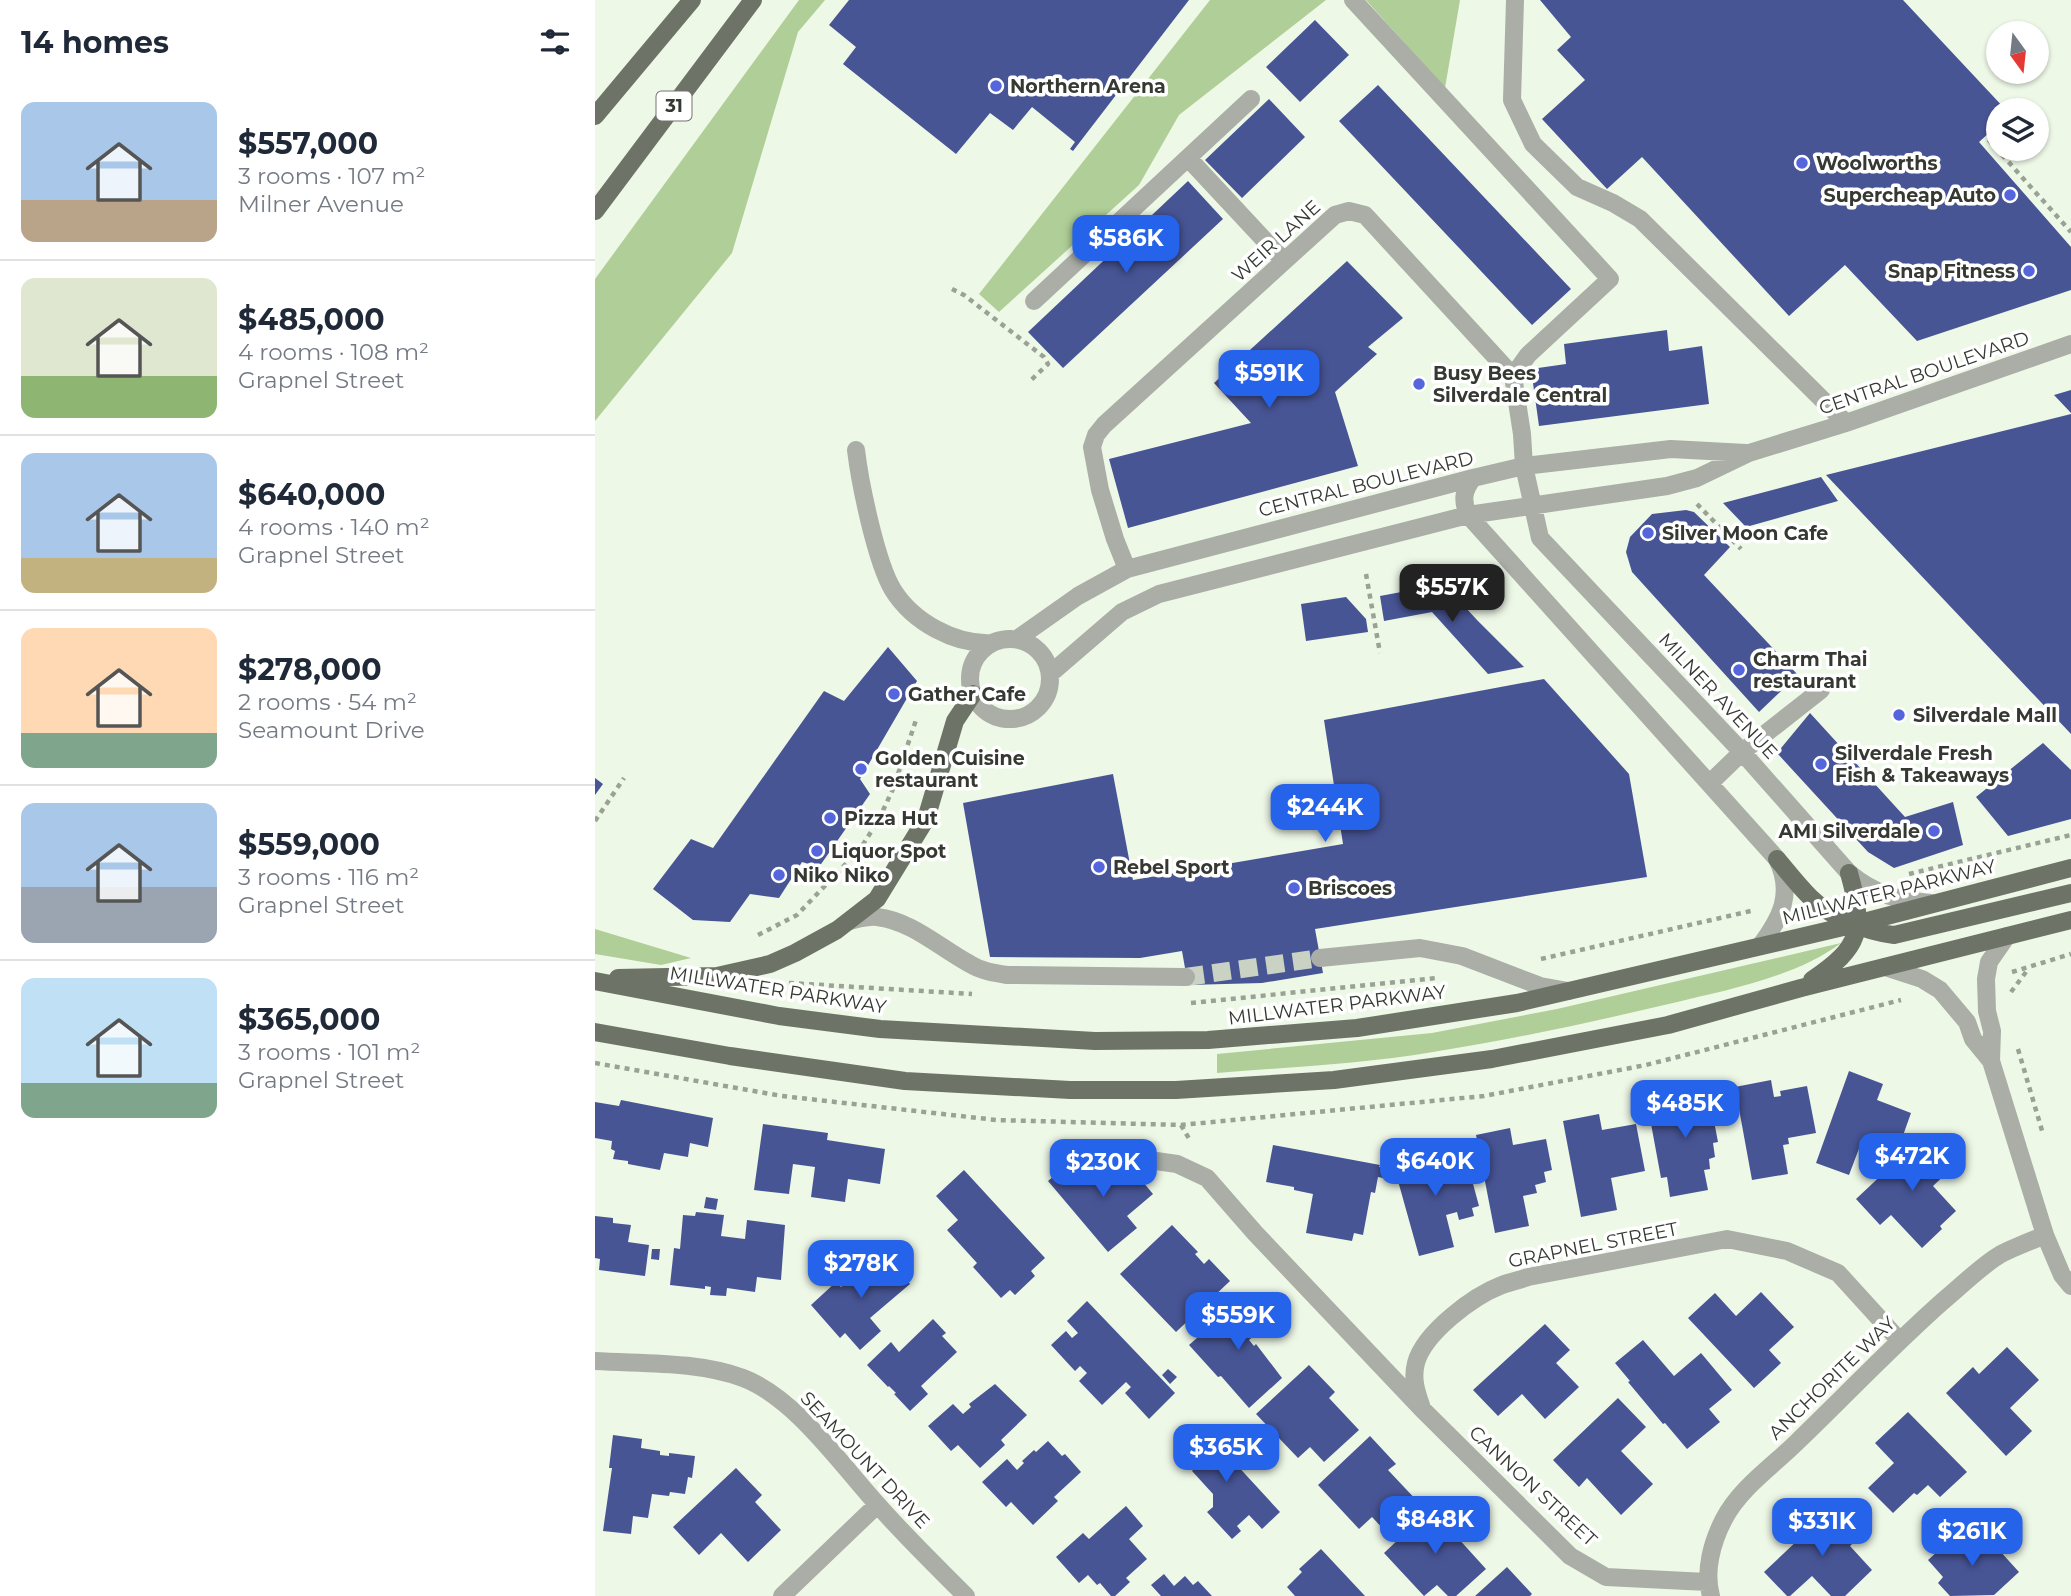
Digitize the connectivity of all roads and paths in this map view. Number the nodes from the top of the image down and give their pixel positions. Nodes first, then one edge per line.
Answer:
1 (692, 0) edge
2 (753, 0) edge
3 (1353, 0) edge
4 (1515, 0) edge
5 (1251, 99) dead end
6 (595, 116) edge
7 (1188, 158) junction
8 (2008, 161) edge
9 (595, 211) edge
10 (2071, 231) edge
11 (1284, 261) junction
12 (952, 289) dead end
13 (1034, 301) dead end
14 (2071, 344) edge
15 (1513, 376) junction
16 (1030, 381) dead end
17 (1846, 423) junction
18 (856, 450) dead end
19 (1749, 453) junction
20 (1524, 466) junction
21 (1473, 478) junction
22 (1693, 500) dead end
23 (1532, 504) junction
24 (1468, 515) junction
25 (1741, 549) dead end
26 (1127, 569) junction
27 (1366, 574) dead end
28 (1017, 639) junction
29 (992, 643) junction
30 (1380, 653) dead end
31 (1050, 674) junction
32 (1821, 690) dead end
33 (973, 694) junction
34 (916, 720) dead end
35 (1742, 752) junction
36 (624, 778) dead end
37 (1710, 783) junction
38 (595, 821) edge
39 (2071, 835) edge
40 (1777, 859) junction
41 (2071, 868) edge
42 (1849, 873) junction
43 (1907, 874) dead end
44 (2071, 893) edge
45 (1934, 903) junction
46 (1767, 907) dead end
47 (2071, 920) edge
48 (849, 921) junction
49 (1856, 924) junction
50 (758, 935) dead end
51 (2007, 936) junction
52 (1760, 946) junction
53 (2071, 954) edge
54 (1320, 958) tunnel mouth
55 (1537, 960) dead end
56 (1885, 967) junction
57 (1186, 976) tunnel mouth
58 (1449, 976) dead end
59 (595, 980) edge
60 (778, 982) dead end
61 (1801, 988) junction
62 (1568, 991) junction
63 (978, 995) dead end
64 (1179, 1002) dead end
65 (2010, 1005) dead end
66 (595, 1032) edge
67 (2016, 1042) dead end
68 (1991, 1061) junction
69 (2045, 1141) dead end
70 (1156, 1160) dead end
71 (2045, 1235) junction
72 (2071, 1286) edge
73 (1899, 1340) junction
74 (595, 1361) edge
75 (1422, 1409) junction
76 (877, 1505) junction
77 (1709, 1589) edge
78 (782, 1596) edge
79 (966, 1596) edge

1 - 6 main road
2 - 9 main road, 31
3 - 15 street
4 - 17 street
5 - 7 street
7 - 11 street
7 - 13 street
8 - 10 path
11 - 15 street, WEIR LANE
11 - 26 street, WEIR LANE
12 - 16 path
14 - 17 street, CENTRAL BOULEVARD
15 - 20 street
17 - 19 street, CENTRAL BOULEVARD
18 - 29 street
19 - 20 street, CENTRAL BOULEVARD
19 - 23 street, CENTRAL BOULEVARD
20 - 21 street, CENTRAL BOULEVARD
20 - 23 street, MILNER AVENUE
21 - 24 street
21 - 26 street, CENTRAL BOULEVARD
22 - 25 path
23 - 24 street, CENTRAL BOULEVARD
23 - 35 street, MILNER AVENUE
24 - 31 street, CENTRAL BOULEVARD
24 - 37 street
26 - 28 street, CENTRAL BOULEVARD
27 - 30 path
28 - 29 street
28 - 31 street
29 - 33 street
31 - 33 street
32 - 35 street
33 - 48 main road
34 - 50 path
35 - 37 street
35 - 42 street, MILNER AVENUE
36 - 38 path
37 - 40 street
39 - 43 path, MILLWATER PARKWAY
40 - 49 main road
40 - 52 street
41 - 45 main road, MILLWATER PARKWAY
42 - 45 street, MILNER AVENUE
42 - 49 main road
44 - 49 main road
45 - 49 main road, MILLWATER PARKWAY
46 - 55 path
47 - 51 main road
48 - 57 street
48 - 59 main road
49 - 52 main road, MILLWATER PARKWAY
49 - 61 main road
51 - 56 main road
51 - 68 street
52 - 62 main road, MILLWATER PARKWAY
53 - 65 path
54 - 62 street
56 - 61 main road
56 - 68 street
58 - 64 path
59 - 62 main road, MILLWATER PARKWAY
60 - 63 path
61 - 66 main road
67 - 69 path
68 - 71 street
70 - 75 street
71 - 72 street
71 - 73 street, ANCHORITE WAY
73 - 75 street, GRAPNEL STREET
73 - 77 street, ANCHORITE WAY
74 - 76 street, SEAMOUNT DRIVE
75 - 77 street, CANNON STREET
76 - 78 street
76 - 79 street, SEAMOUNT DRIVE

